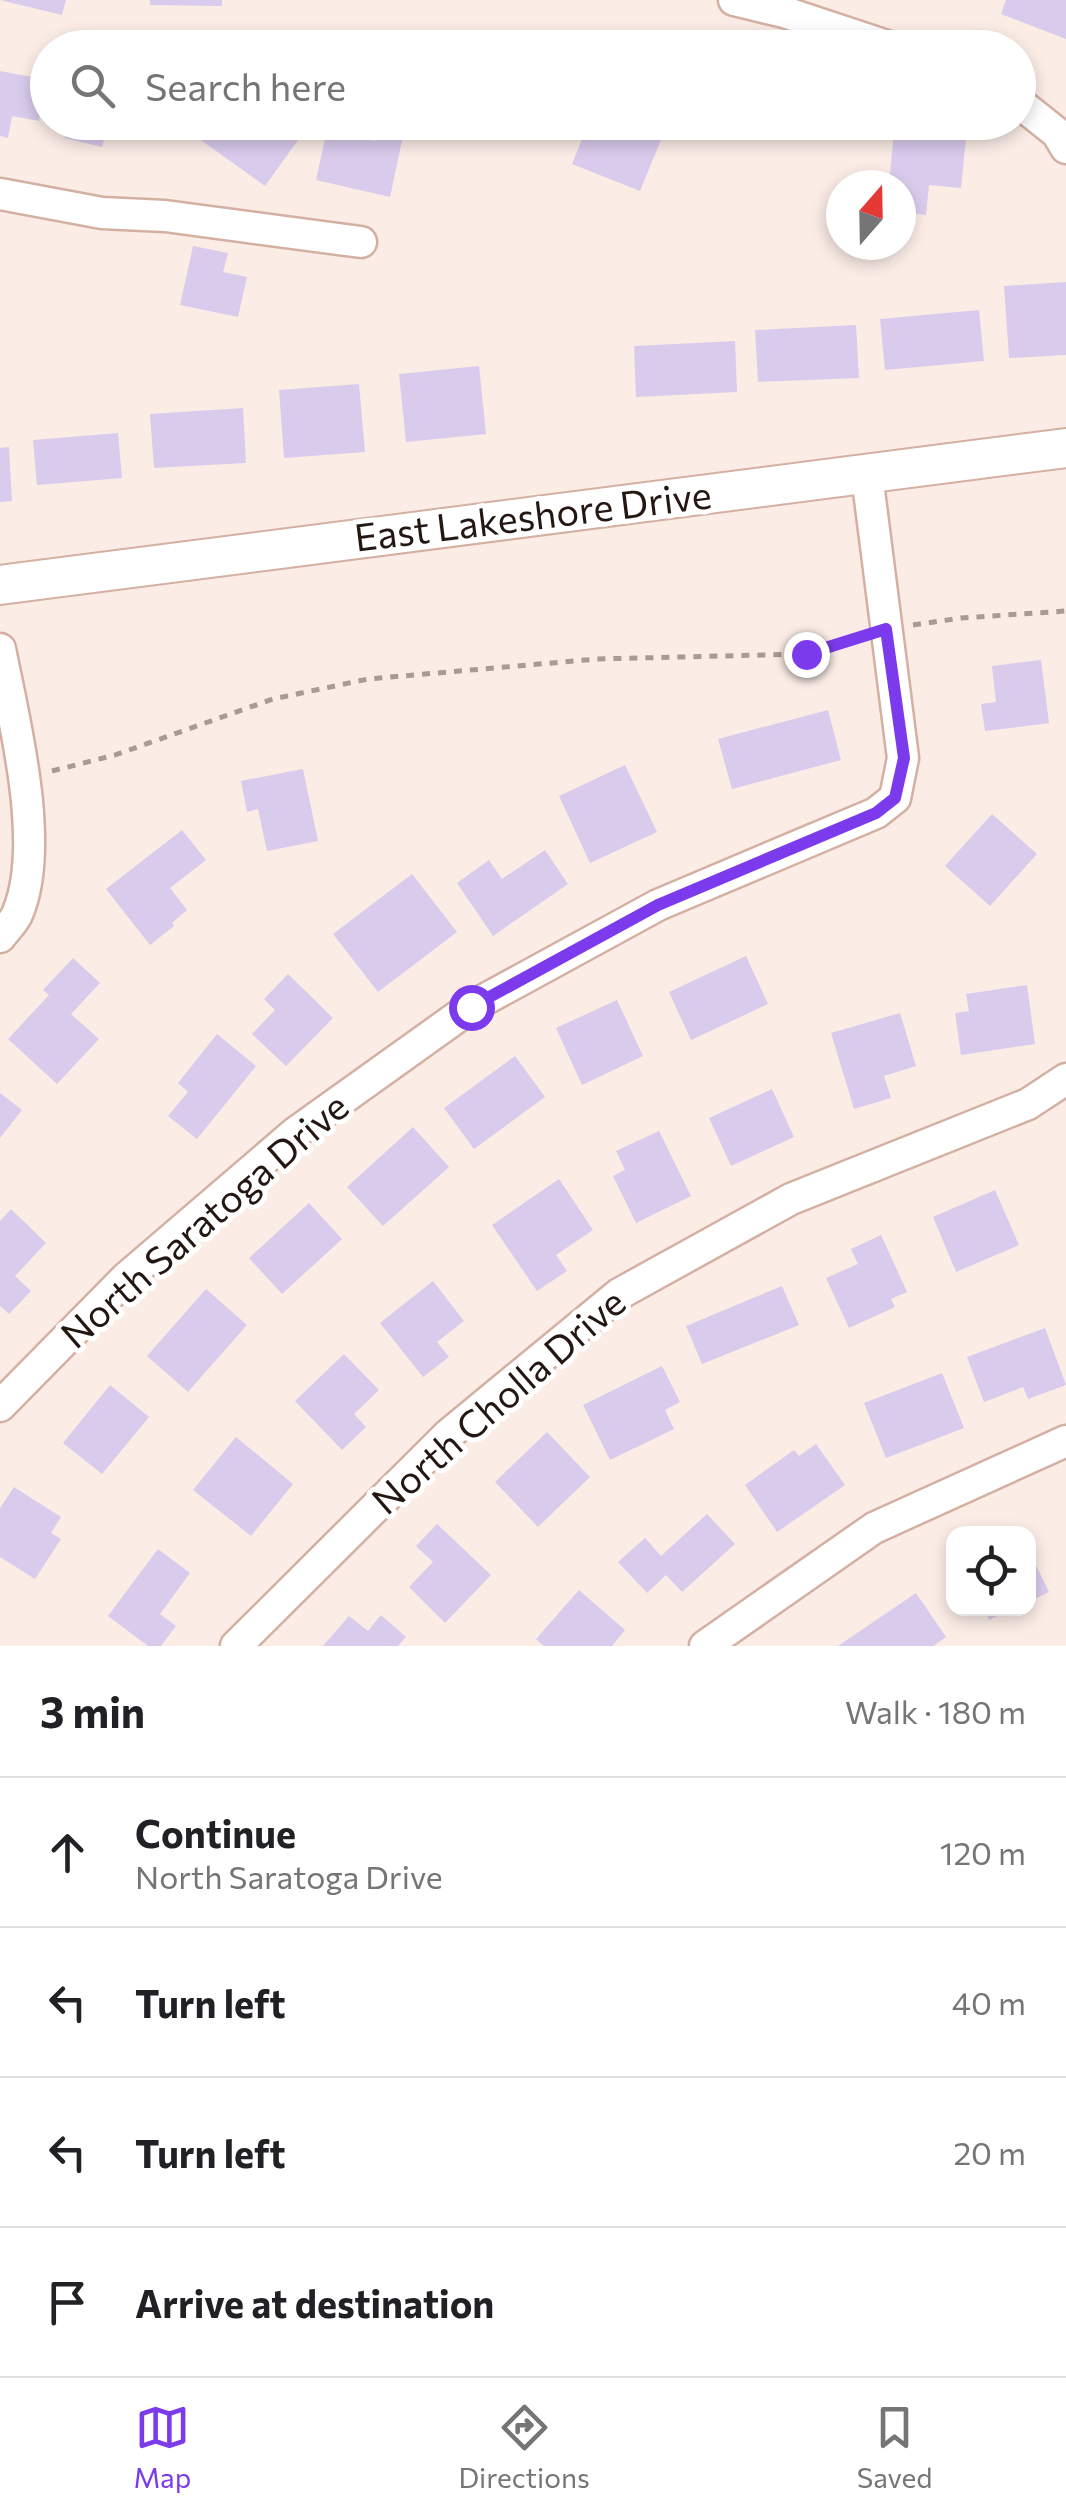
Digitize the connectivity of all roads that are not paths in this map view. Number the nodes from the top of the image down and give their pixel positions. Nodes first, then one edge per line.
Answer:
1 (734, 0) edge
2 (838, 30) edge
3 (1036, 117) edge
4 (1066, 148) edge
5 (0, 194) edge
6 (361, 242) dead end
7 (1066, 448) edge
8 (867, 475) junction
9 (0, 585) edge
10 (0, 649) edge
11 (0, 937) edge
12 (1066, 1080) edge
13 (0, 1406) edge
14 (1066, 1442) edge
15 (236, 1646) edge
16 (705, 1646) edge

1 - 2 street
3 - 4 street
5 - 6 street
7 - 8 main road, East Lakeshore Drive
8 - 9 main road, East Lakeshore Drive
8 - 13 street, North Saratoga Drive
10 - 11 street
12 - 15 street, North Cholla Drive
14 - 16 street

